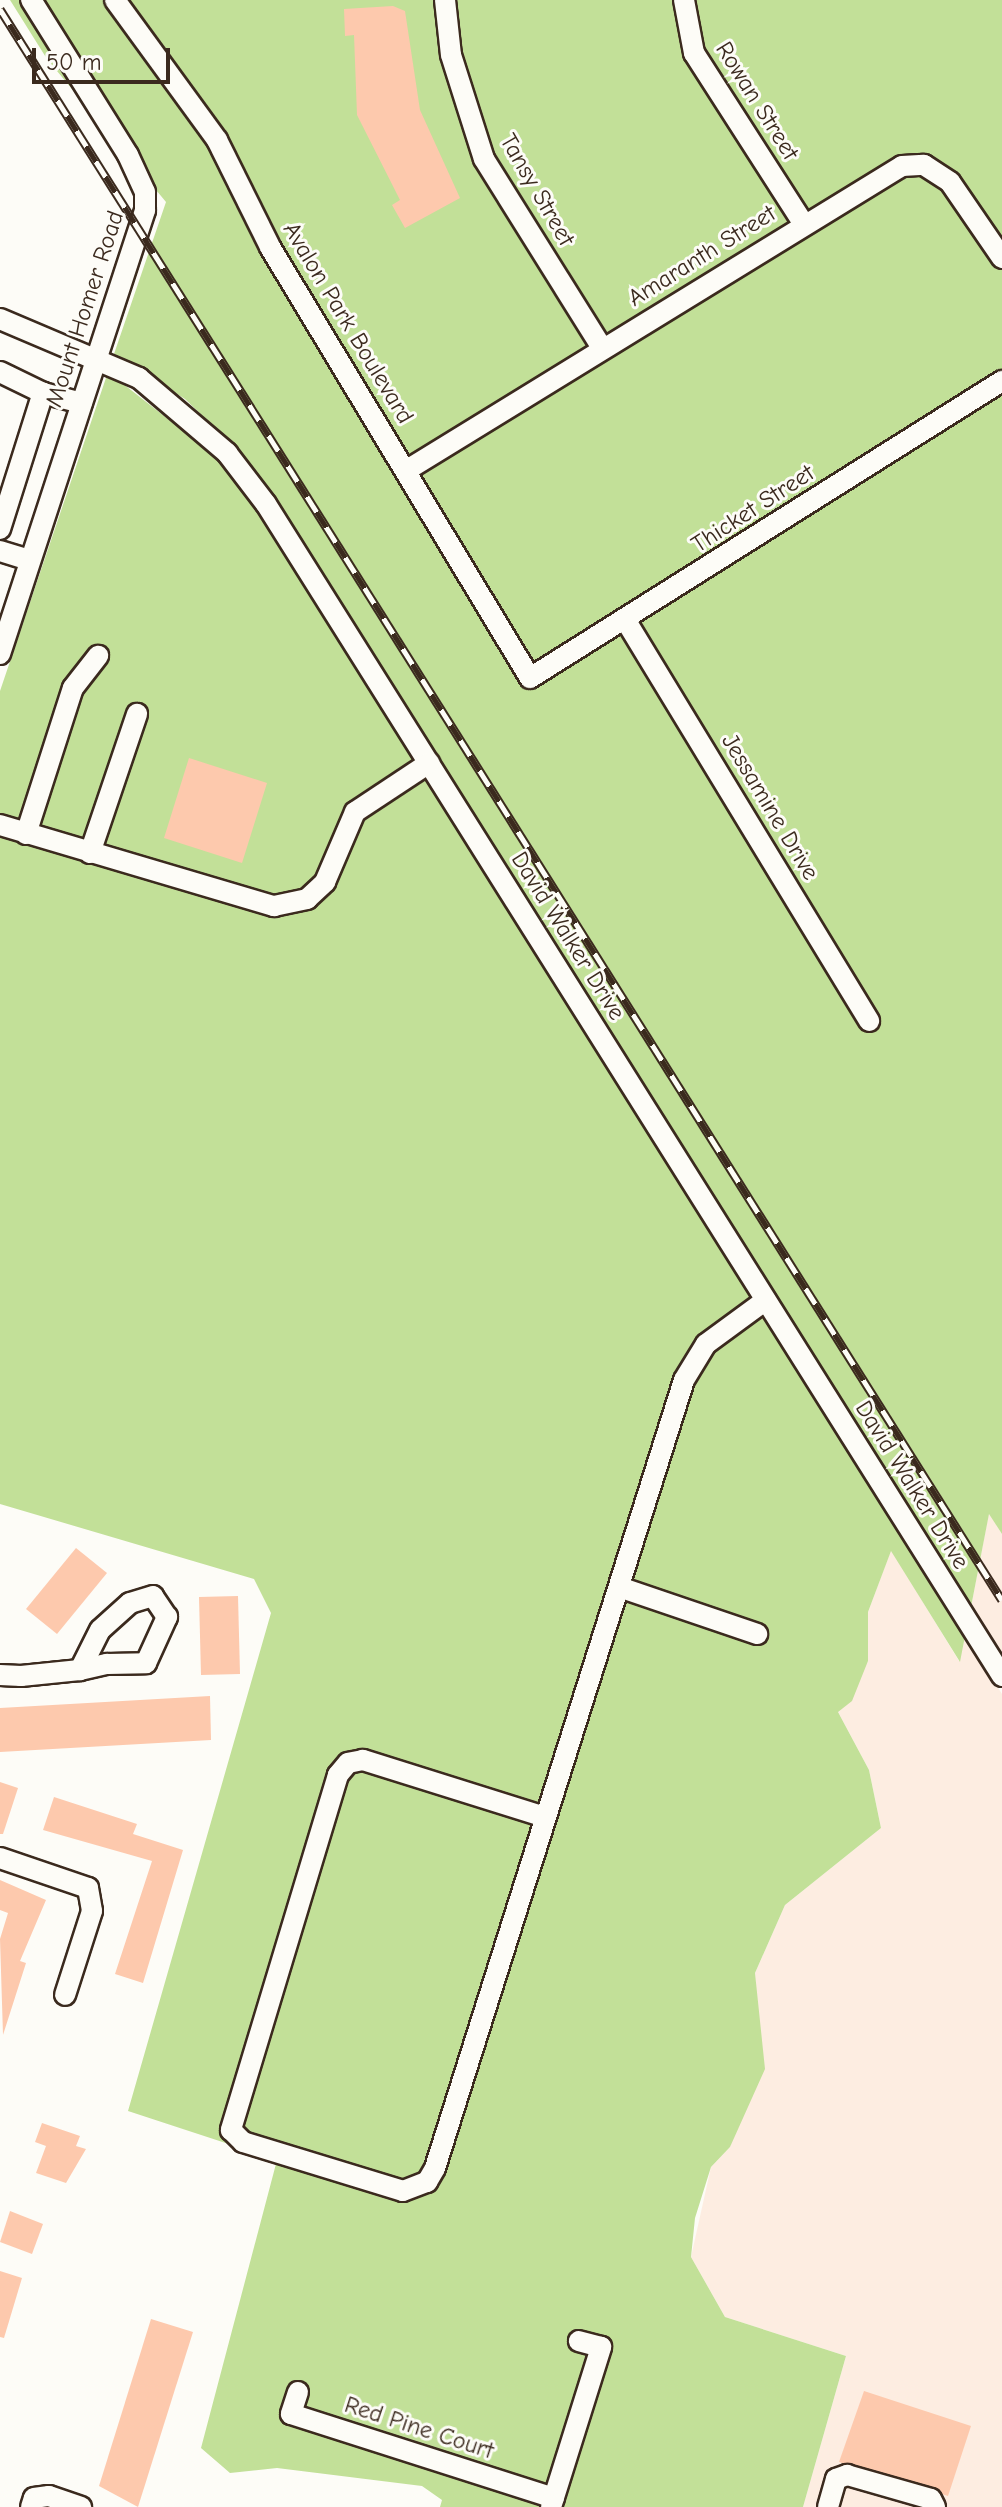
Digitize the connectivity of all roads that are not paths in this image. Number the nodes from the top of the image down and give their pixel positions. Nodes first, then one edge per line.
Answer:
1 (31, 0) edge
2 (115, 0) edge
3 (445, 0) edge
4 (684, 0) edge
5 (803, 223) junction
6 (1002, 258) edge
7 (0, 319) edge
8 (602, 348) junction
9 (98, 355) junction
10 (0, 372) edge
11 (1002, 381) edge
12 (43, 393) junction
13 (82, 403) junction
14 (407, 470) junction
15 (0, 529) edge
16 (0, 551) edge
17 (30, 560) junction
18 (626, 621) junction
19 (0, 653) edge
20 (98, 656) dead end
21 (530, 678) joint
22 (137, 714) dead end
23 (429, 763) junction
24 (0, 825) edge
25 (26, 834) junction
26 (90, 853) junction
27 (869, 1021) dead end
28 (766, 1300) junction
29 (619, 1587) junction
30 (757, 1634) dead end
31 (80, 1670) junction
32 (0, 1675) edge
33 (1002, 1676) edge
34 (545, 1817) junction
35 (0, 1858) edge
36 (65, 1995) dead end
37 (579, 2341) dead end
38 (298, 2392) dead end
39 (889, 2497) edge
40 (552, 2502) edge
41 (31, 2507) edge
42 (81, 2507) edge
43 (828, 2507) edge
44 (935, 2507) edge

1 - 9 street, Mount Homer Road
2 - 14 street, Avalon Park Boulevard
3 - 8 street, Tansy Street
4 - 5 street, Rowan Street
5 - 6 street, Amaranth Street
5 - 8 street, Amaranth Street
7 - 9 street, David Walker Drive
8 - 14 street, Amaranth Street
9 - 13 street, Mount Homer Road
9 - 23 street, David Walker Drive
10 - 12 street
11 - 18 street, Thicket Street
12 - 13 street
12 - 15 street
13 - 17 street, Mount Homer Road
14 - 21 street, Avalon Park Boulevard
16 - 17 street
17 - 19 street, Mount Homer Road
18 - 21 street, Thicket Street
18 - 27 street, Jessamine Drive
20 - 25 street
22 - 26 street
23 - 26 street
23 - 28 street, David Walker Drive
24 - 25 street
25 - 26 street
28 - 29 street
28 - 33 street, David Walker Drive
29 - 30 street
29 - 34 street
31 - 31 street
31 - 32 street
34 - 34 street
35 - 36 street
37 - 40 street
38 - 40 street, Red Pine Court
39 - 43 street
39 - 44 street
41 - 42 street

